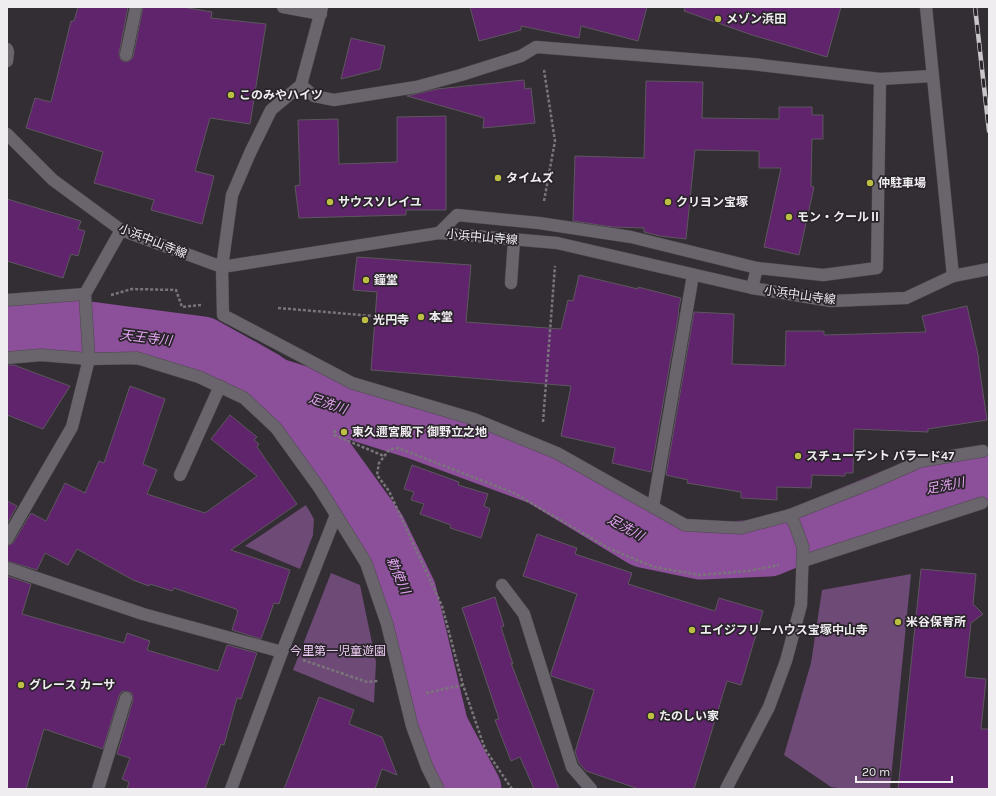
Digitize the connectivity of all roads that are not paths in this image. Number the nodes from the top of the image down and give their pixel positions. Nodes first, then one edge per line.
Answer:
1 (136, 7) edge
2 (283, 7) edge
3 (926, 7) edge
4 (322, 10) edge
5 (7, 49) edge
6 (126, 55) dead end
7 (7, 61) edge
8 (932, 76) junction
9 (880, 79) junction
10 (301, 85) junction
11 (7, 134) edge
12 (121, 230) junction
13 (439, 233) junction
14 (514, 240) junction
15 (222, 267) junction
16 (757, 268) junction
17 (989, 269) edge
18 (693, 275) junction
19 (953, 276) junction
20 (510, 283) dead end
21 (752, 288) junction
22 (85, 299) junction
23 (7, 300) edge
24 (88, 354) junction
25 (7, 358) edge
26 (220, 386) junction
27 (983, 451) dead end
28 (180, 476) dead end
29 (982, 503) dead end
30 (652, 507) junction
31 (336, 515) junction
32 (793, 520) junction
33 (7, 539) edge
34 (803, 561) junction
35 (7, 568) edge
36 (502, 586) dead end
37 (282, 652) junction
38 (126, 698) dead end
39 (98, 789) edge
40 (231, 789) edge
41 (438, 789) edge
42 (591, 789) edge
43 (726, 789) edge

1 - 6 street
2 - 4 street
3 - 8 street
4 - 10 street
5 - 7 street
8 - 9 street
8 - 19 street
9 - 10 street
9 - 16 street
10 - 15 street
11 - 12 street, 小浜中山寺線
12 - 15 street, 小浜中山寺線
12 - 22 street
13 - 14 street, 小浜中山寺線
13 - 15 street, 小浜中山寺線
13 - 16 street
14 - 18 street, 小浜中山寺線
14 - 20 street
15 - 30 street
16 - 21 street
17 - 19 street, 小浜中山寺線
18 - 21 street, 小浜中山寺線
18 - 30 street
19 - 21 street, 小浜中山寺線
22 - 23 street
22 - 24 street
24 - 25 street
24 - 26 street
24 - 33 street
26 - 28 street
26 - 31 street
27 - 32 street
29 - 34 street
30 - 32 street
31 - 37 street
31 - 41 street
32 - 34 street
34 - 43 street
35 - 37 street
36 - 42 street
37 - 40 street
38 - 39 street

